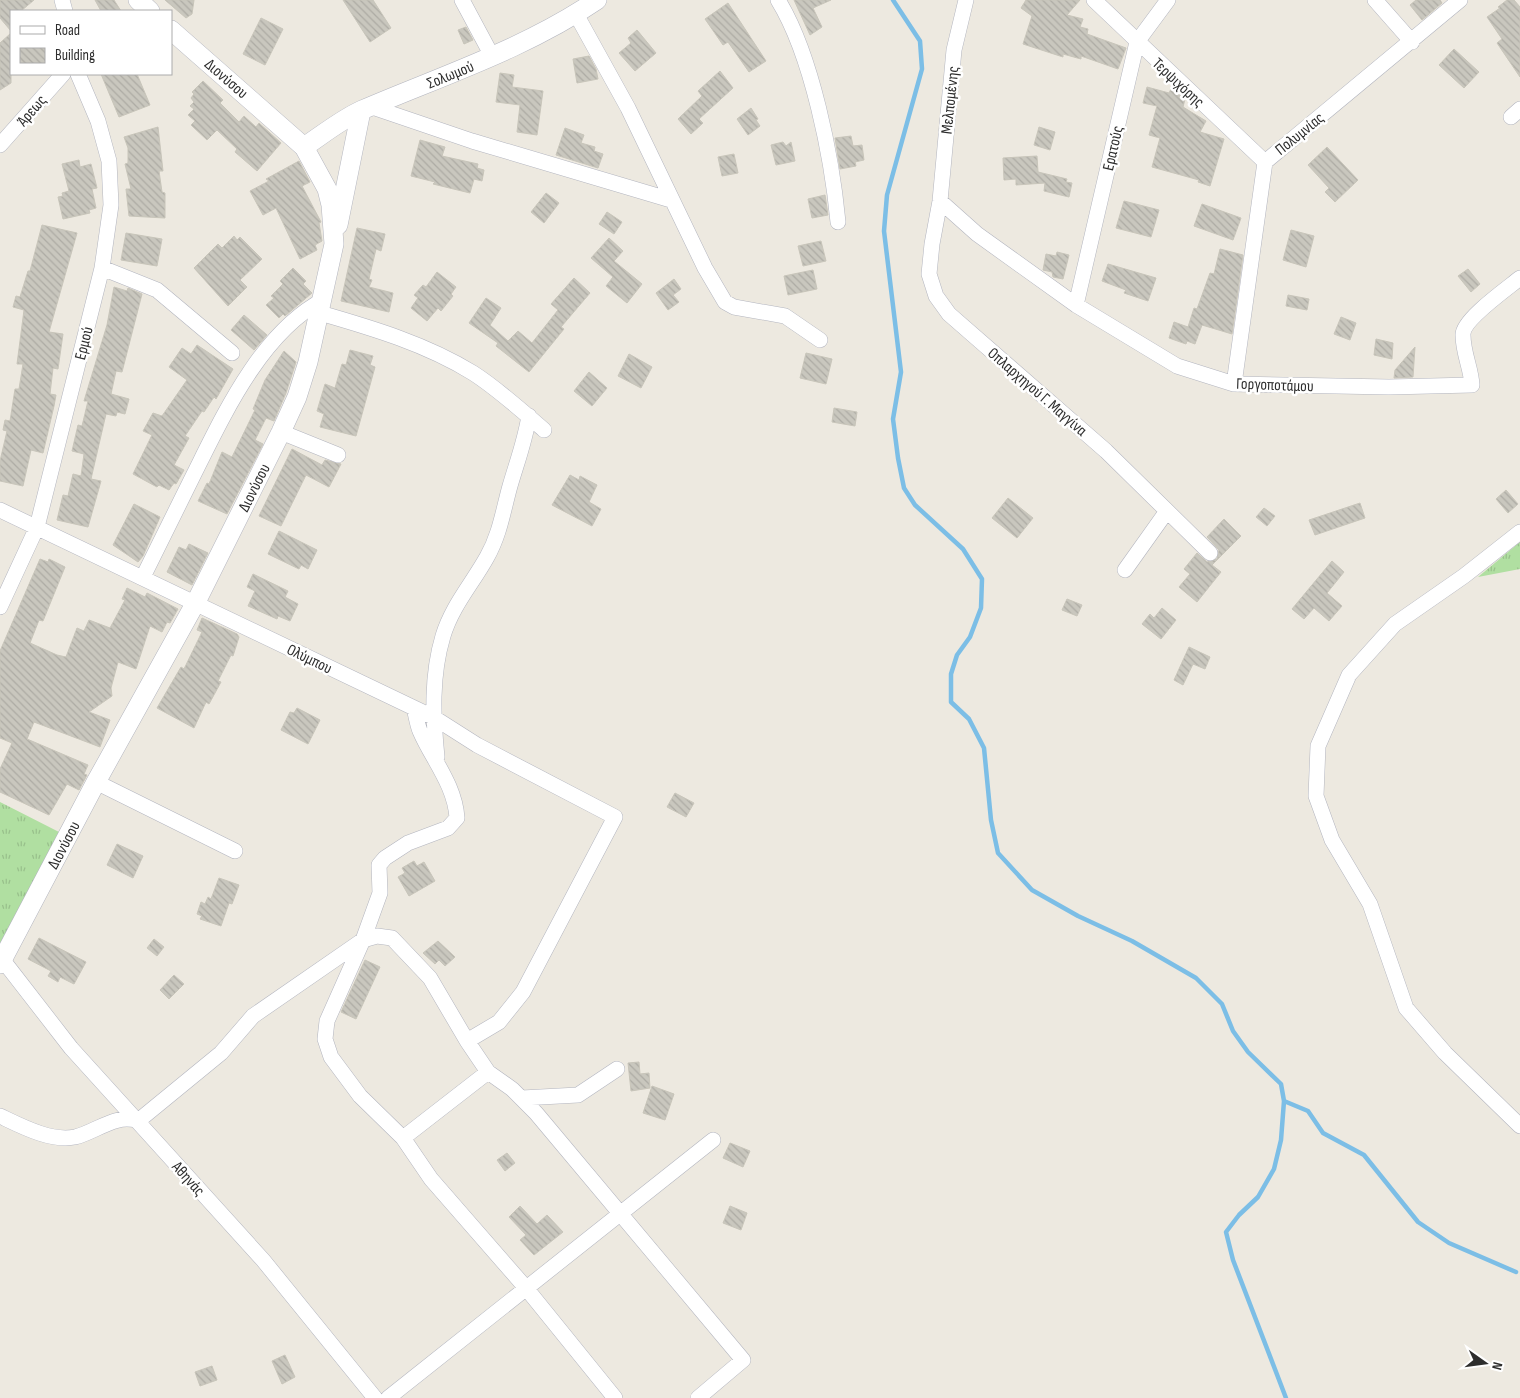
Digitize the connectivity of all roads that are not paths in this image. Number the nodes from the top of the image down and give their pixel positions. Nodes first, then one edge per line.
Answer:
1 (138, 0) edge
2 (462, 0) edge
3 (596, 0) edge
4 (778, 0) edge
5 (966, 0) edge
6 (1094, 0) edge
7 (1168, 0) edge
8 (1375, 0) edge
9 (1460, 0) edge
10 (149, 10) edge
11 (576, 14) junction
12 (172, 31) edge
13 (1136, 42) junction
14 (1412, 42) junction
15 (492, 56) junction
16 (61, 75) edge
17 (78, 75) edge
18 (366, 109) junction
19 (0, 145) edge
20 (304, 147) junction
21 (1265, 162) junction
22 (671, 200) junction
23 (940, 201) junction
24 (838, 222) dead end
25 (334, 244) junction
26 (102, 268) junction
27 (1520, 278) edge
28 (1076, 305) junction
29 (322, 306) junction
30 (820, 340) dead end
31 (232, 354) dead end
32 (1234, 384) junction
33 (529, 416) junction
34 (544, 430) dead end
35 (282, 432) junction
36 (338, 455) dead end
37 (0, 510) edge
38 (1167, 511) junction
39 (38, 527) junction
40 (1520, 532) edge
41 (1210, 553) dead end
42 (1125, 570) dead end
43 (143, 577) junction
44 (196, 602) junction
45 (0, 607) edge
46 (414, 708) junction
47 (433, 717) junction
48 (437, 761) junction
49 (96, 782) junction
50 (235, 851) dead end
51 (364, 940) junction
52 (1, 961) edge
53 (468, 1041) junction
54 (616, 1069) dead end
55 (488, 1072) junction
56 (522, 1098) junction
57 (0, 1116) edge
58 (138, 1122) junction
59 (1520, 1126) edge
60 (403, 1138) junction
61 (713, 1140) dead end
62 (621, 1215) junction
63 (526, 1288) junction
64 (375, 1398) edge
65 (388, 1398) edge
66 (615, 1398) edge
67 (698, 1398) edge

1 - 10 street
2 - 15 street
3 - 11 street, Σολωμού
4 - 24 street
5 - 23 street, Μελπομένης
6 - 13 street, Τερψιχόρης
7 - 13 street, Ερατούς
8 - 14 street
9 - 14 street, Πολυμνίας
11 - 15 street, Σολωμού
11 - 22 street
12 - 20 street, Διονύσου
13 - 21 street, Τερψιχόρης
13 - 28 street, Ερατούς
14 - 21 street, Πολυμνίας
15 - 18 street, Σολωμού
16 - 19 street, Άρεως
17 - 26 street, Ερμού
18 - 20 street, Σολωμού
18 - 22 street
18 - 25 street
20 - 25 street, Διονύσου
21 - 32 street, Πολυμνίας
22 - 30 street
23 - 28 street, Γοργοποτάμου
23 - 38 street, Οπλαρχηγού Γ. Μαγγίνα
25 - 29 street, Διονύσου
26 - 31 street
26 - 39 street, Ερμού
27 - 32 street, Γοργοποτάμου
28 - 32 street, Γοργοποτάμου
29 - 33 street
29 - 35 street, Διονύσου
29 - 43 street
33 - 34 street
33 - 47 street
35 - 36 street
35 - 44 street, Διονύσου
37 - 39 street, Ολύμπου
38 - 41 street, Οπλαρχηγού Γ. Μαγγίνα
38 - 42 street
39 - 43 street, Ολύμπου
39 - 45 street, Ερμού
40 - 59 street
43 - 44 street, Ολύμπου
44 - 46 street, Ολύμπου
44 - 49 street, Διονύσου
46 - 47 street, Ολύμπου
46 - 48 street
47 - 48 street
47 - 53 street, Ολύμπου
48 - 51 street
49 - 50 street
49 - 52 street, Διονύσου
51 - 53 street
51 - 58 street
51 - 60 street
52 - 58 street, Αθηνάς
53 - 55 street
54 - 56 street
55 - 56 street
55 - 60 street
56 - 62 street
57 - 58 street
58 - 64 street, Αθηνάς
60 - 63 street
61 - 62 street
62 - 63 street
62 - 67 street
63 - 65 street
63 - 66 street

